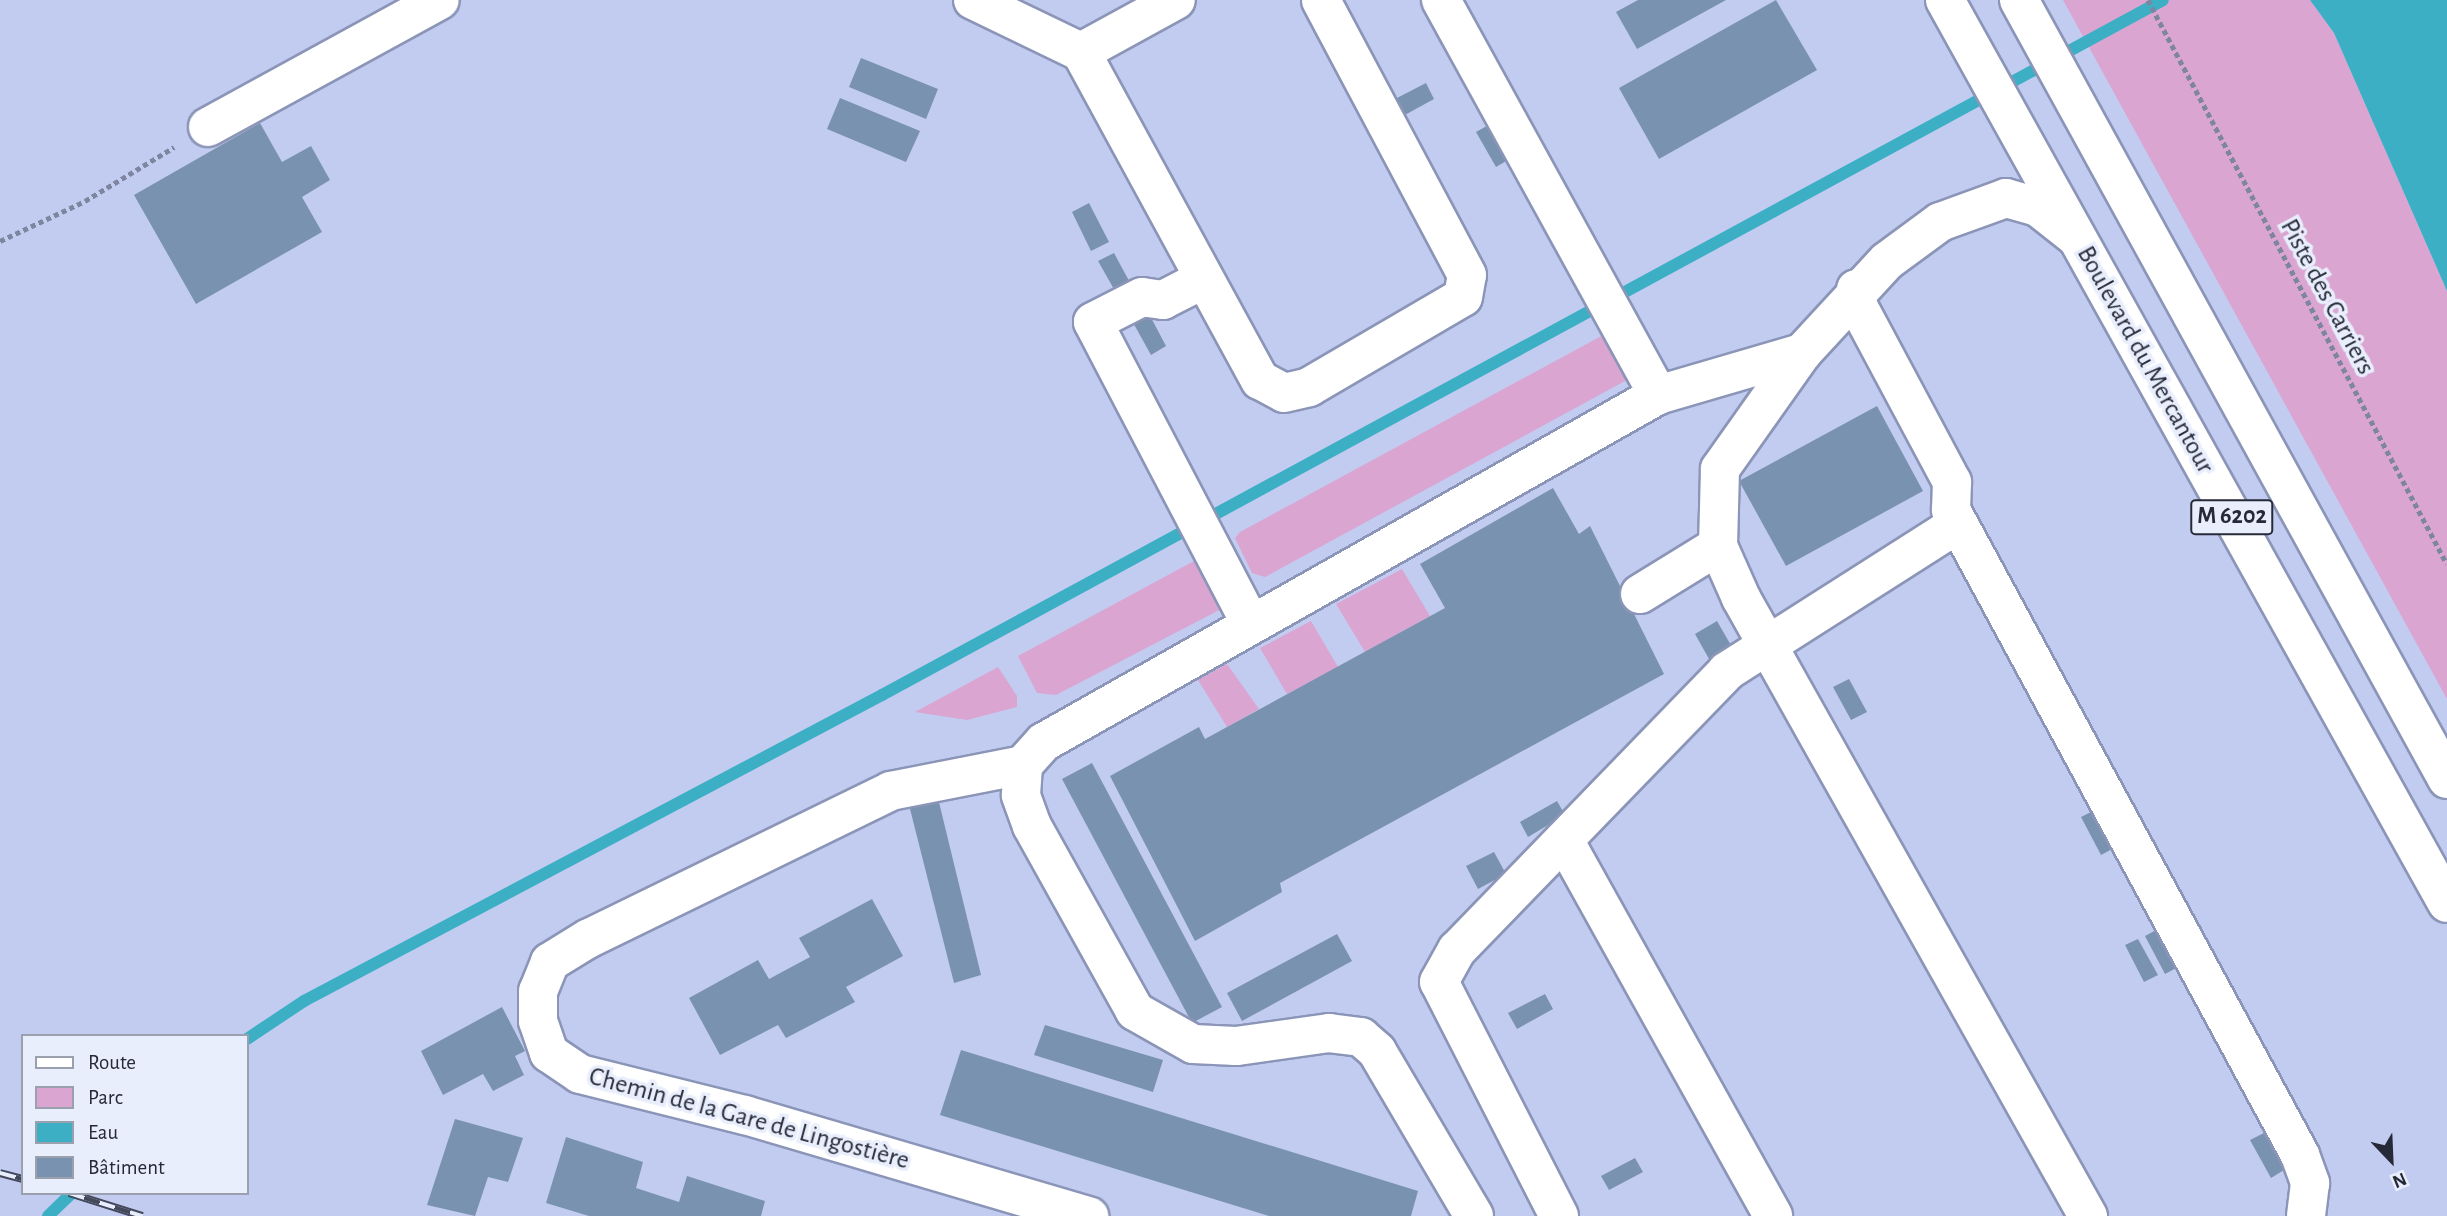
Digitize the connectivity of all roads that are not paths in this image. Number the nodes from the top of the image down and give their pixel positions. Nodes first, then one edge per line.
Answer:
1 (440, 0) edge
2 (973, 0) edge
3 (1321, 0) edge
4 (1441, 0) edge
5 (1945, 0) edge
6 (1170, 1) edge
7 (2022, 5) edge
8 (1081, 52) junction
9 (208, 127) road end
10 (2076, 237) junction
11 (1204, 279) junction
12 (1856, 289) junction
13 (1802, 353) junction
14 (1658, 395) junction
15 (1958, 524) junction
16 (1718, 546) junction
17 (1640, 594) dead end
18 (1251, 624) junction
19 (1767, 644) junction
20 (1023, 765) junction
21 (2447, 779) edge
22 (1564, 840) junction
23 (2447, 902) edge
24 (1470, 1211) edge
25 (1089, 1216) edge
26 (1559, 1216) edge
27 (1773, 1216) edge
28 (2088, 1216) edge
29 (2306, 1216) edge

1 - 9 main road
2 - 8 main road
3 - 11 main road
4 - 14 main road
5 - 10 main road, Boulevard du Mercantour / M 6202
6 - 8 main road
7 - 21 main road, M 6202
8 - 11 main road
10 - 12 main road
10 - 23 main road, Boulevard du Mercantour / M 6202
11 - 18 main road
12 - 13 main road
12 - 15 main road
13 - 14 main road
13 - 16 main road
14 - 18 main road
15 - 19 main road
15 - 29 main road
16 - 17 main road
16 - 19 main road
18 - 20 main road
19 - 22 main road
19 - 28 main road
20 - 24 main road
20 - 25 main road, Chemin de la Gare de Lingostière
22 - 26 main road
22 - 27 main road

